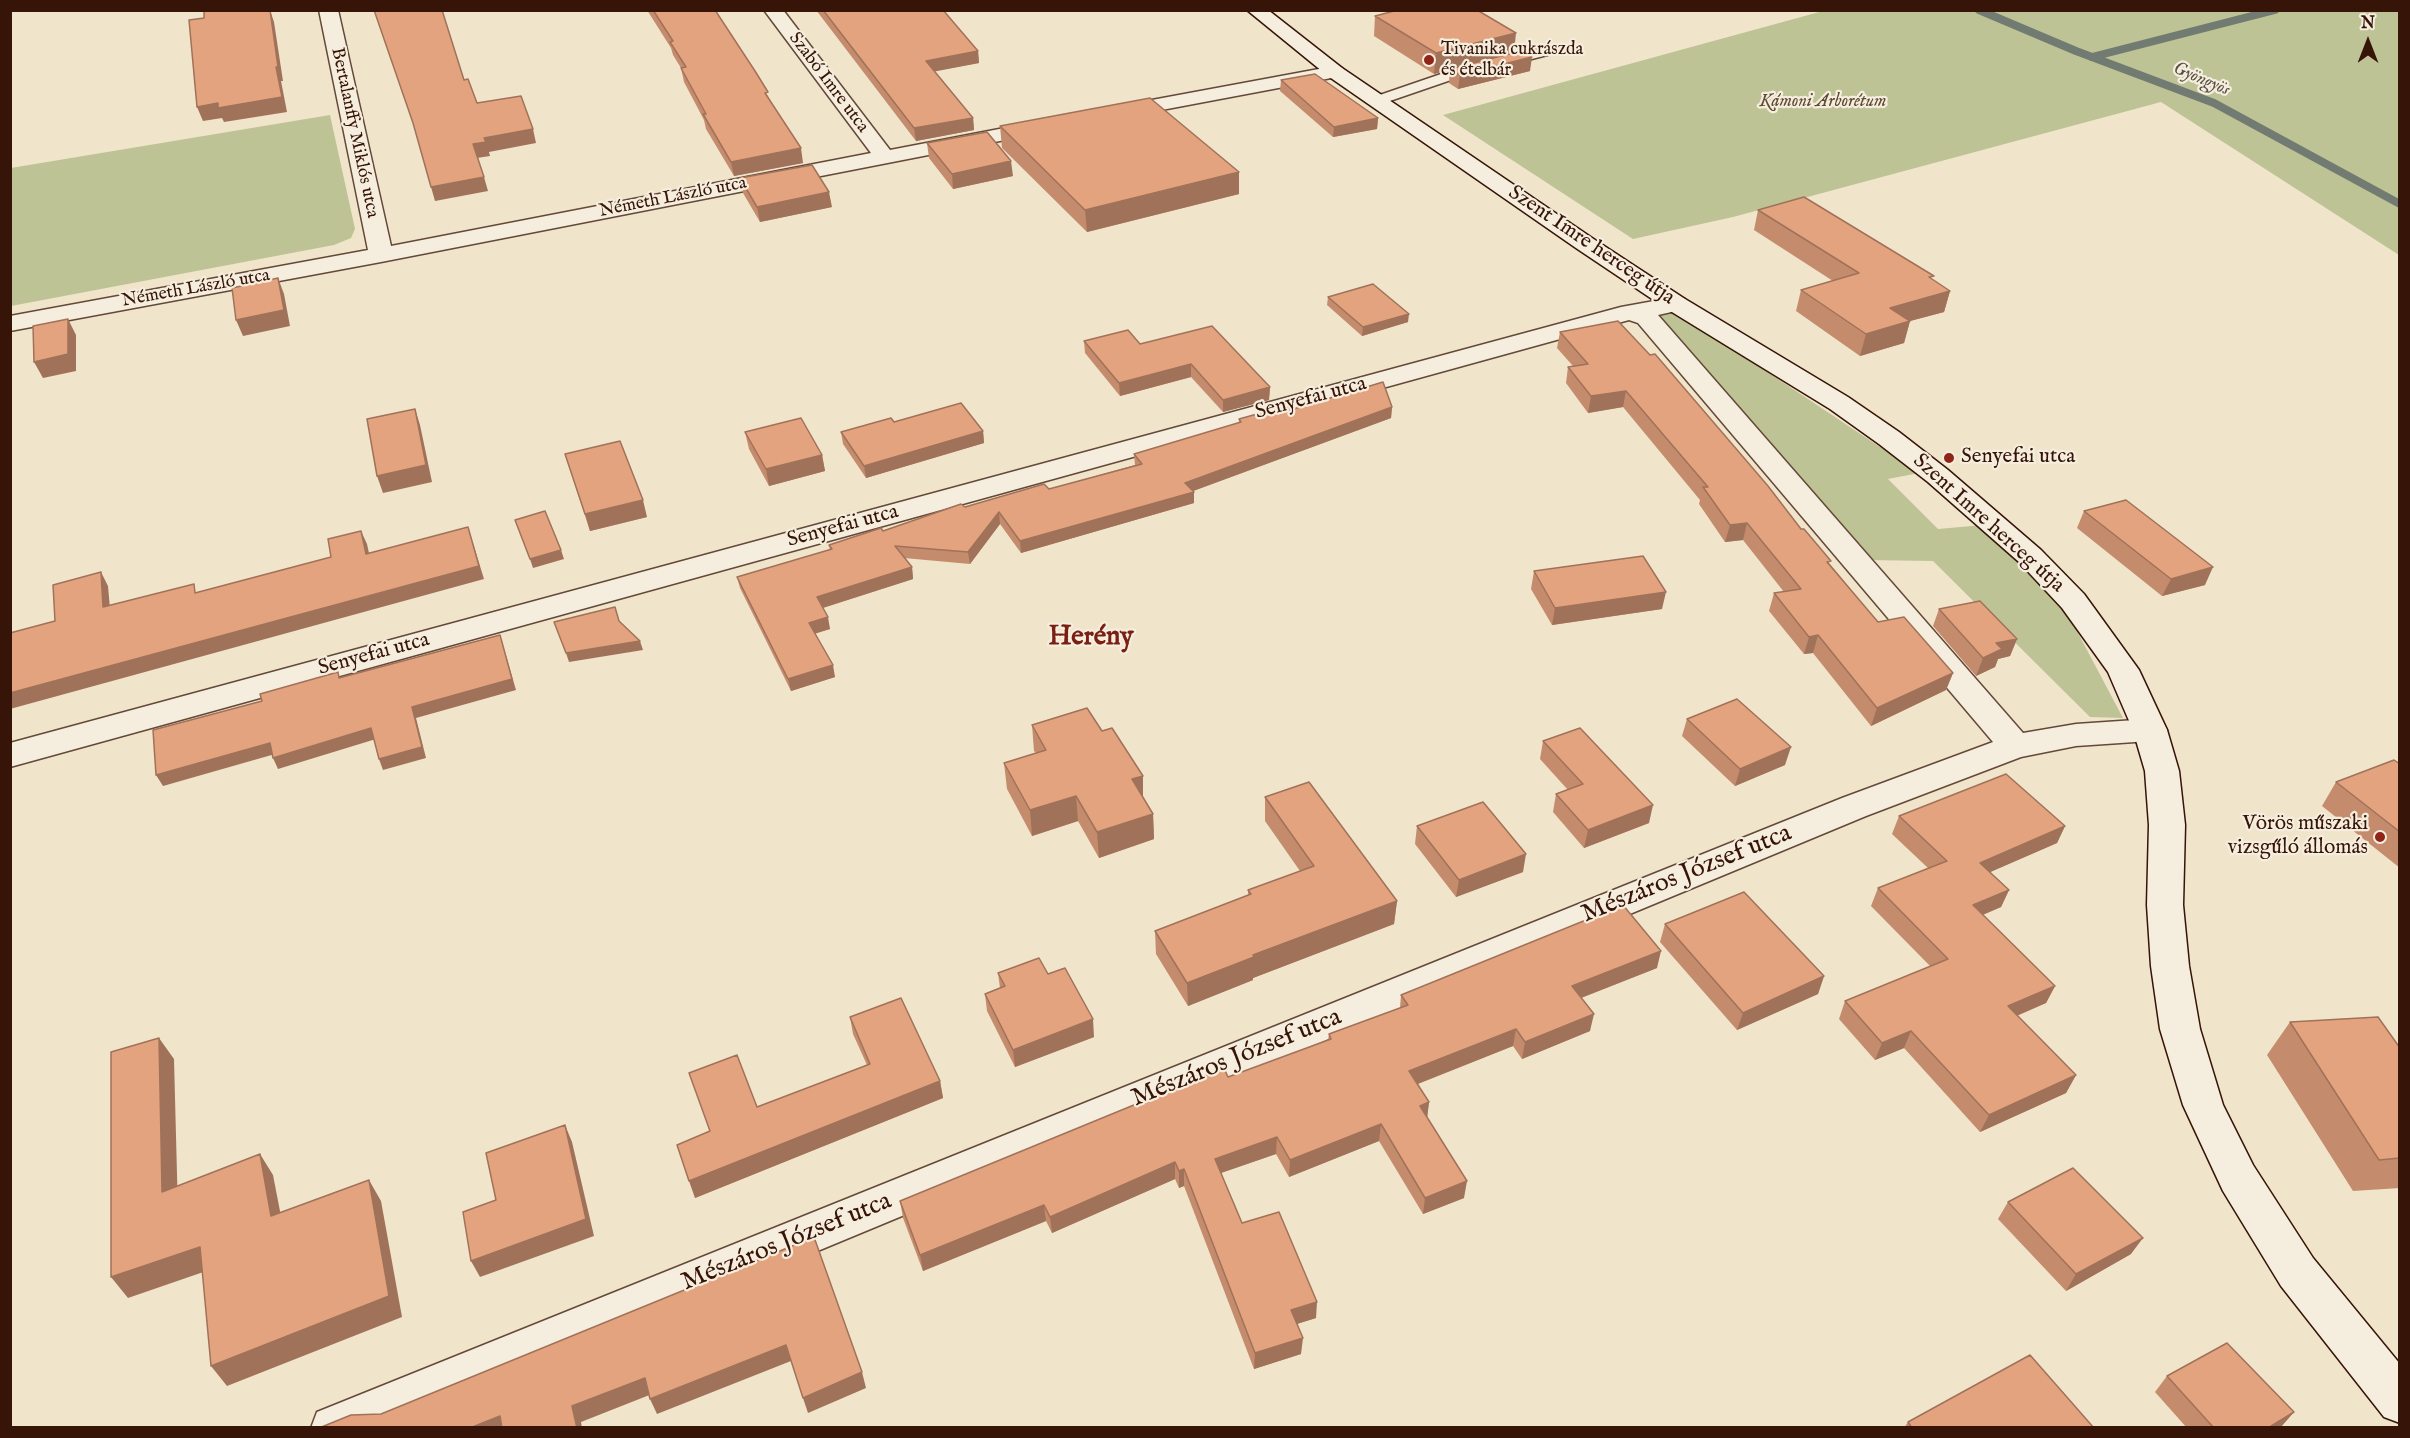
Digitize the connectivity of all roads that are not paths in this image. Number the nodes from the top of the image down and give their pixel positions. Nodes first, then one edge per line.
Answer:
1 (328, 10) edge
2 (773, 10) edge
3 (1256, 10) edge
4 (1550, 50) dead end
5 (1335, 72) junction
6 (1379, 100) junction
7 (1092, 117) edge
8 (1069, 121) edge
9 (884, 156) junction
10 (381, 255) junction
11 (1676, 304) junction
12 (1630, 312) junction
13 (10, 324) edge
14 (2150, 730) junction
15 (2015, 746) junction
16 (10, 755) edge
17 (2400, 1401) edge
18 (334, 1428) edge

1 - 10 street, Bertalanffy Miklós utca
2 - 9 street, Szabó Imre utca
3 - 5 street, Szent Imre herceg útja
4 - 6 lane
5 - 6 street, Szent Imre herceg útja
5 - 7 street
6 - 11 street, Szent Imre herceg útja
8 - 9 street, Németh László utca
9 - 10 street, Németh László utca
10 - 13 street, Németh László utca
11 - 12 street, Senyefai utca
11 - 14 street, Szent Imre herceg útja
12 - 15 street, Szent Imre herceg útja
12 - 16 street, Senyefai utca
14 - 15 street, Mészáros József utca
14 - 17 street, Szent Imre herceg útja
15 - 18 street, Mészáros József utca

